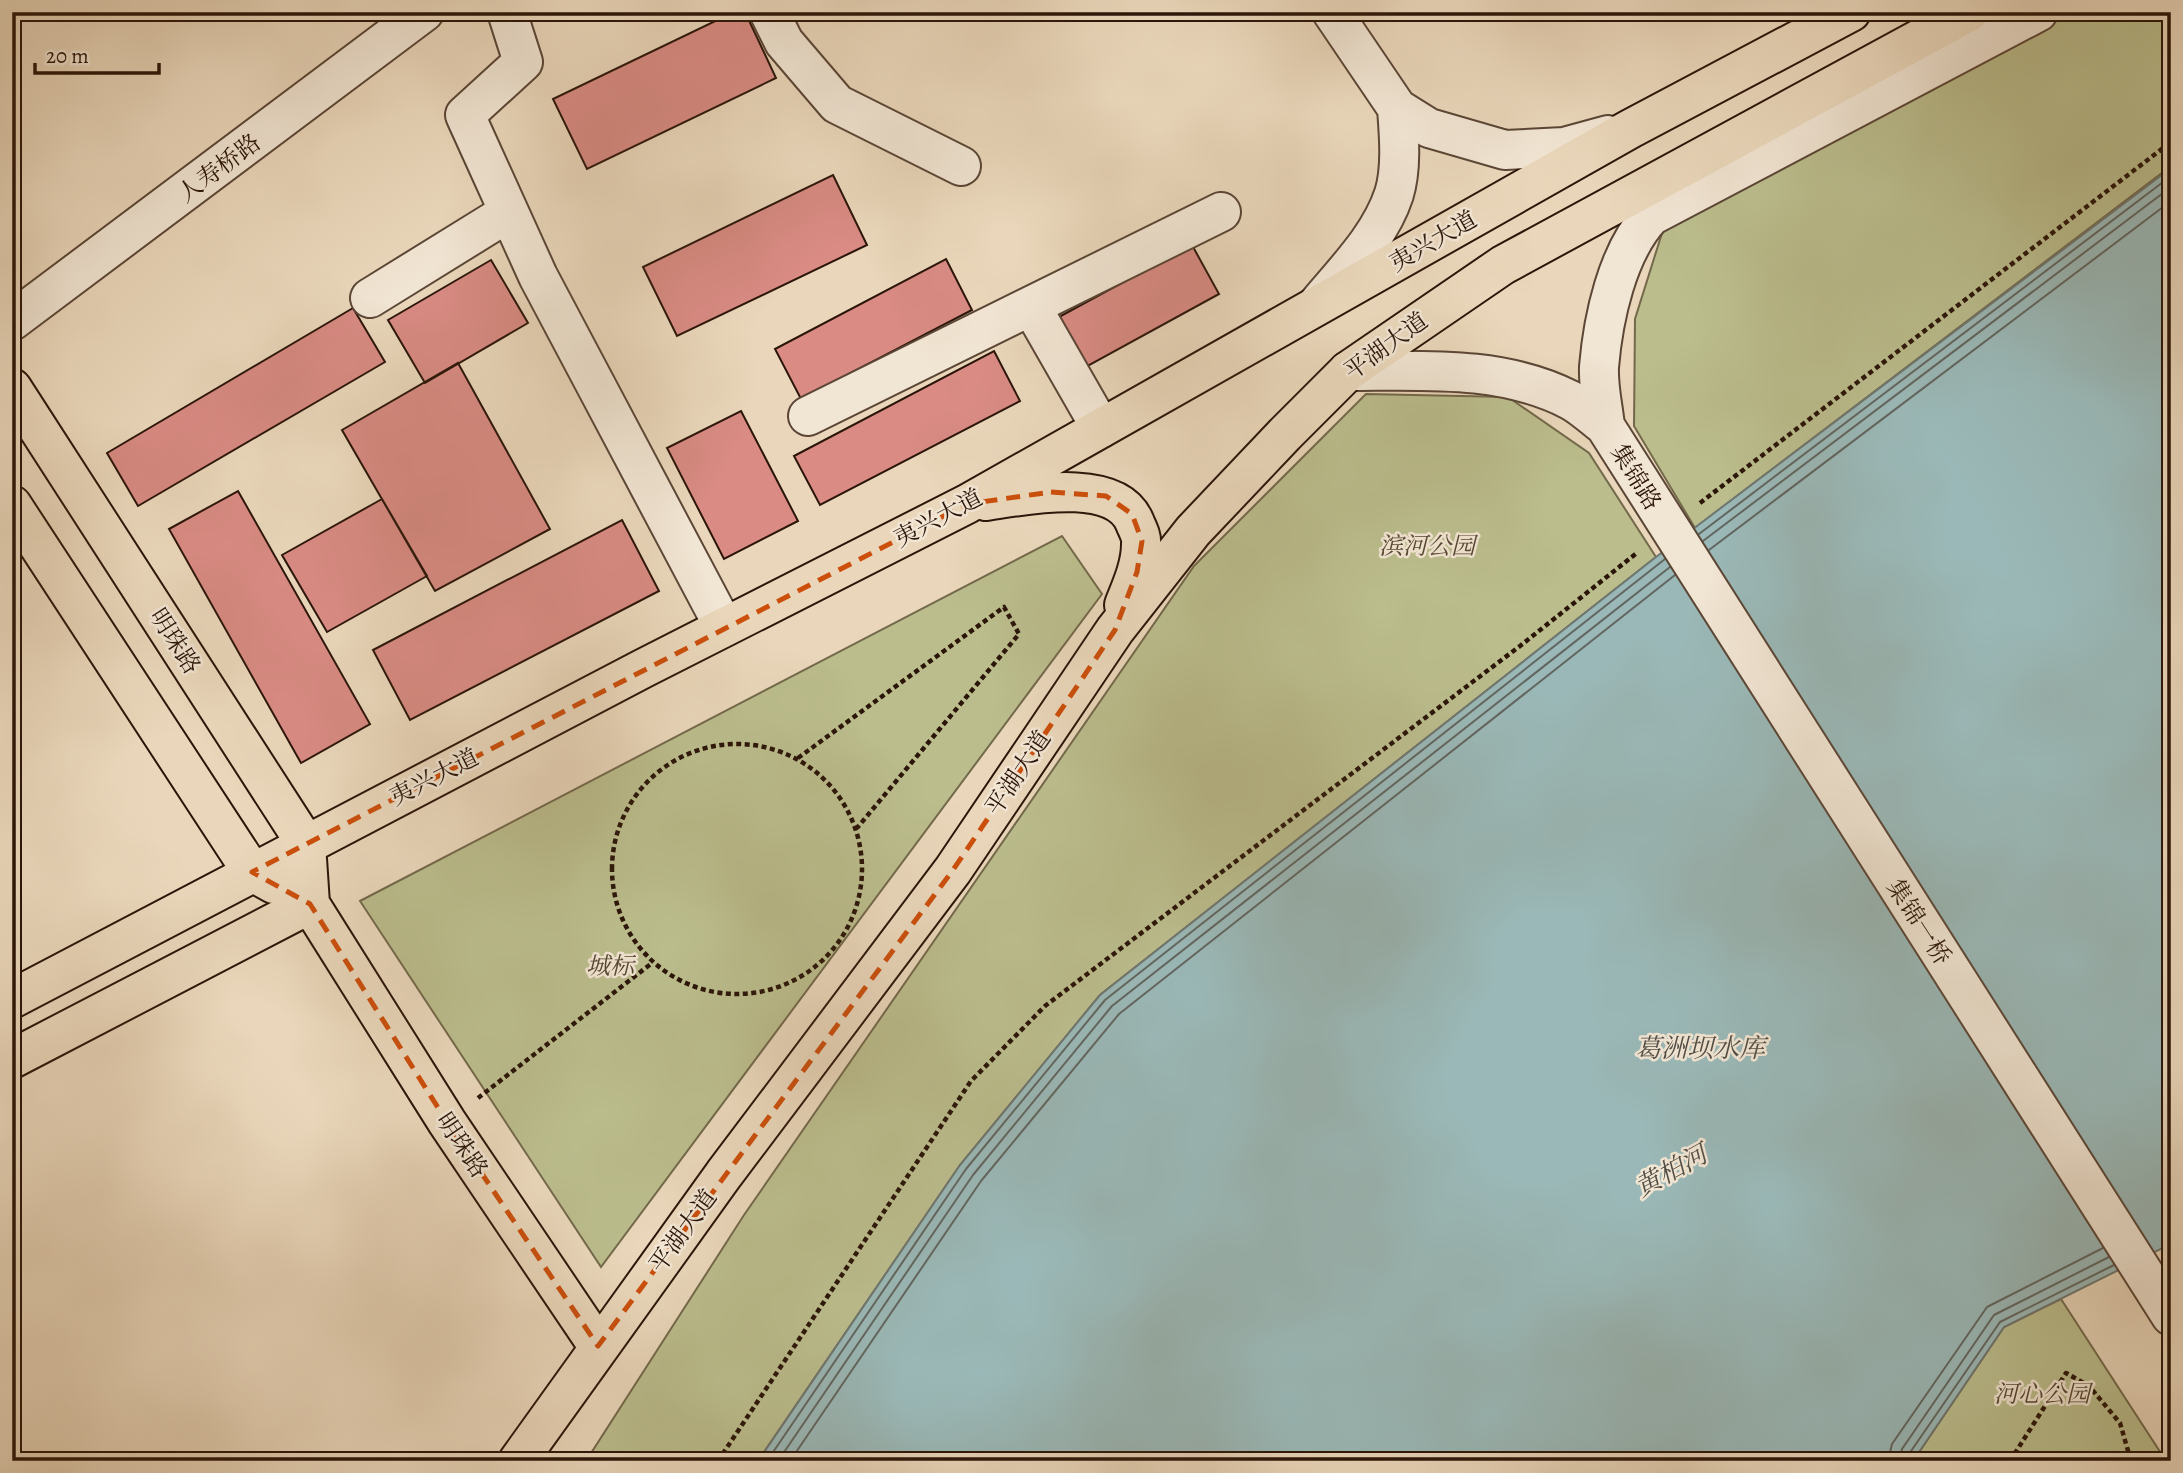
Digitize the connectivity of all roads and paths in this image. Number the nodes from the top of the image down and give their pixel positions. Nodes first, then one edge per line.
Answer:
1 (425, 12) edge
2 (507, 12) edge
3 (769, 12) edge
4 (1332, 12) edge
5 (1851, 12) edge
6 (1969, 12) edge
7 (2038, 12) edge
8 (1397, 108) junction
9 (1630, 129) junction
10 (2171, 142) edge
11 (961, 166) dead end
12 (509, 212) junction
13 (1221, 212) dead end
14 (370, 298) dead end
15 (1031, 306) junction
16 (1314, 309) junction
17 (12, 321) edge
18 (1348, 371) junction
19 (12, 388) edge
20 (808, 416) dead end
21 (1605, 426) junction
22 (1101, 428) junction
23 (967, 504) junction
24 (12, 505) edge
25 (1668, 528) junction
26 (724, 627) junction
27 (1115, 630) junction
28 (798, 758) junction
29 (857, 828) junction
30 (306, 844) junction
31 (252, 872) junction
32 (310, 904) junction
33 (652, 963) junction
34 (12, 999) edge
35 (12, 1059) edge
36 (447, 1122) junction
37 (2171, 1316) edge
38 (598, 1346) junction
39 (519, 1461) edge
40 (546, 1461) edge
41 (718, 1461) edge
42 (2010, 1461) edge
43 (2131, 1461) edge

1 - 17 street, 人寿桥路
2 - 12 street
3 - 11 street
4 - 8 street
5 - 9 main road, 夷兴大道
6 - 18 main road, 平湖大道
7 - 21 street
8 - 9 street
8 - 16 street
9 - 16 main road, 夷兴大道
10 - 25 path
12 - 14 street
12 - 26 street
13 - 15 street
15 - 20 street
15 - 22 street
16 - 22 main road, 夷兴大道
18 - 21 street
18 - 27 main road, 平湖大道
19 - 30 main road, 明珠路
21 - 25 street, 集锦路
22 - 23 main road, 夷兴大道
23 - 26 main road, 夷兴大道
23 - 27 main road
24 - 31 main road, 明珠路
25 - 37 street, 集锦一桥
25 - 41 path
26 - 30 main road, 夷兴大道
27 - 38 main road, 平湖大道
28 - 29 path
28 - 29 path
28 - 33 path
29 - 33 path
30 - 31 main road, 夷兴大道
30 - 32 main road, 明珠路
31 - 32 main road, 明珠路
31 - 34 main road, 夷兴大道
32 - 35 main road
32 - 36 main road, 明珠路
33 - 36 path
36 - 38 main road, 明珠路
38 - 39 main road, 平湖大道
38 - 40 main road, 平湖大道
42 - 43 path

